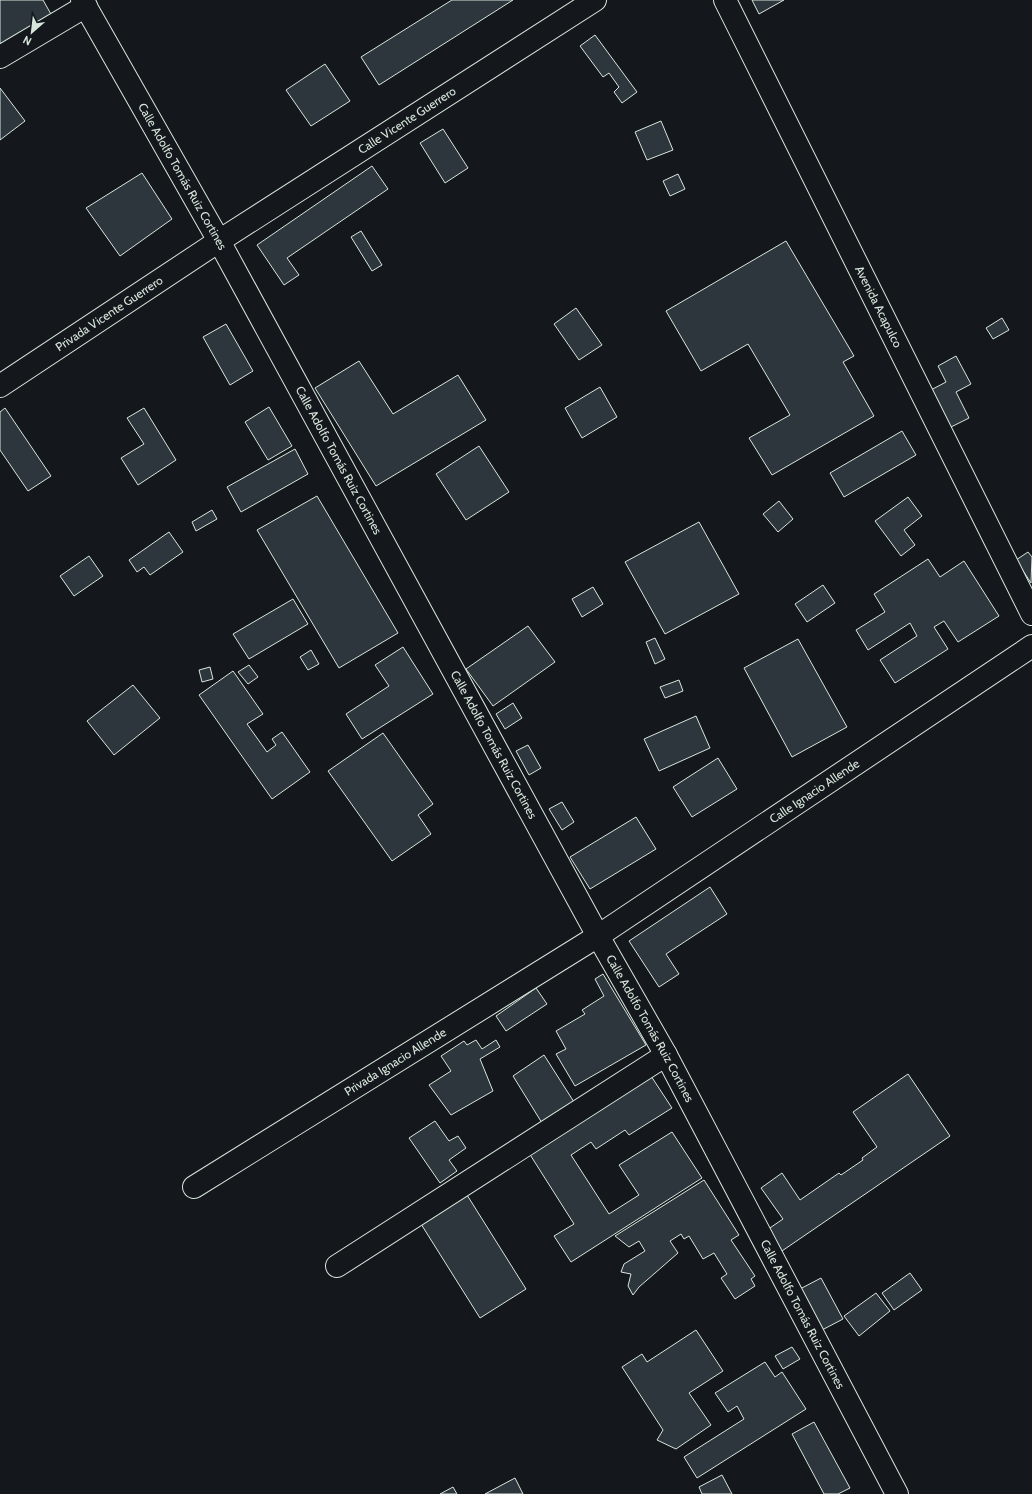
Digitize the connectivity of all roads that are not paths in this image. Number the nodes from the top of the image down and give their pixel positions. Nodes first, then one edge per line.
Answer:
1 (595, 0) edge
2 (725, 0) edge
3 (84, 3) edge
4 (0, 57) edge
5 (219, 241) junction
6 (0, 386) edge
7 (1032, 614) edge
8 (1032, 646) edge
9 (598, 936) junction
10 (666, 1055) junction
11 (194, 1187) dead end
12 (337, 1266) dead end
13 (897, 1494) edge

1 - 5 street, Calle Vicente Guerrero
2 - 7 street, Avenida Acapulco
3 - 4 street
3 - 5 street, Calle Adolfo Tomás Ruiz Cortines
5 - 6 street, Privada Vicente Guerrero
5 - 9 street, Calle Adolfo Tomás Ruiz Cortines
8 - 9 street, Calle Ignacio Allende
9 - 10 street, Calle Adolfo Tomás Ruiz Cortines
9 - 11 street, Privada Ignacio Allende
10 - 12 street
10 - 13 street, Calle Adolfo Tomás Ruiz Cortines

